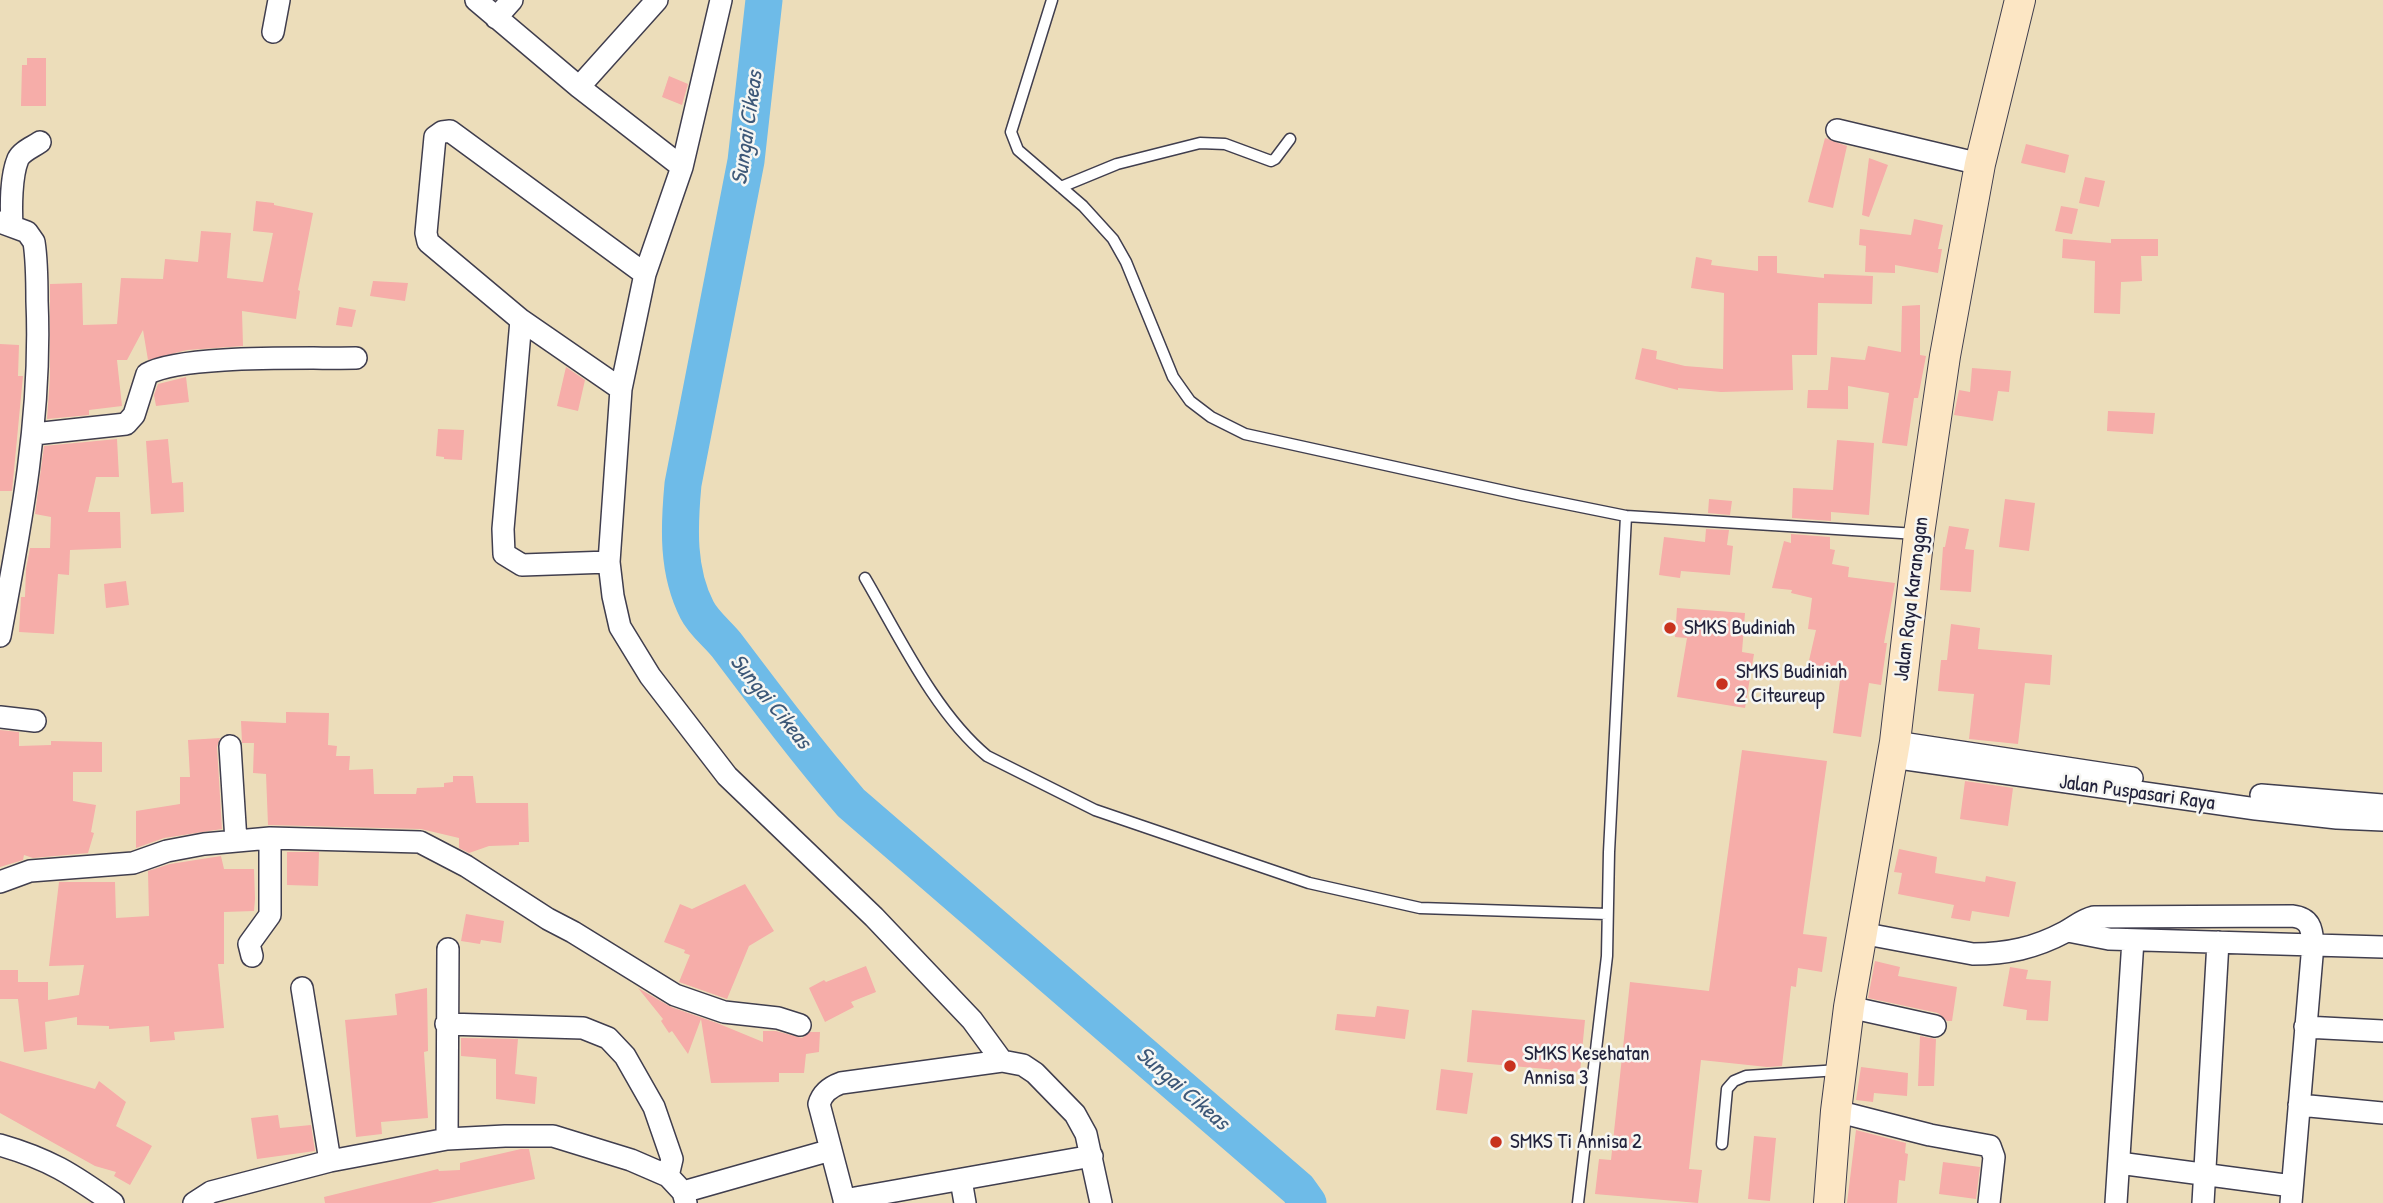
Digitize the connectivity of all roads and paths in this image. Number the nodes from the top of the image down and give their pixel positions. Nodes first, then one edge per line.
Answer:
1 (279, 0) edge
2 (476, 0) edge
3 (512, 0) edge
4 (657, 0) edge
5 (721, 0) edge
6 (1052, 0) edge
7 (2020, 0) edge
8 (496, 18) junction
9 (273, 32) dead end
10 (579, 87) junction
11 (1838, 130) dead end
12 (1290, 139) dead end
13 (40, 142) dead end
14 (1980, 164) junction
15 (682, 167) junction
16 (1061, 187) junction
17 (6, 224) edge
18 (645, 274) junction
19 (521, 320) junction
20 (356, 358) dead end
21 (621, 389) junction
22 (34, 434) junction
23 (1626, 516) junction
24 (1919, 534) junction
25 (608, 562) junction
26 (865, 578) dead end
27 (0, 636) edge
28 (0, 717) edge
29 (35, 721) dead end
30 (230, 746) dead end
31 (1893, 749) junction
32 (2383, 805) edge
33 (2383, 820) edge
34 (270, 838) junction
35 (236, 841) junction
36 (0, 882) edge
37 (1607, 914) junction
38 (2068, 931) junction
39 (1861, 933) junction
40 (2133, 940) junction
41 (2218, 942) junction
42 (2313, 944) junction
43 (2383, 947) edge
44 (448, 949) dead end
45 (251, 956) dead end
46 (302, 988) dead end
47 (1849, 1007) junction
48 (446, 1024) junction
49 (800, 1025) dead end
50 (1935, 1026) dead end
51 (2305, 1027) junction
52 (2383, 1031) edge
53 (1002, 1061) junction
54 (1841, 1070) junction
55 (2299, 1105) junction
56 (1836, 1111) junction
57 (2383, 1113) edge
58 (447, 1139) junction
59 (1722, 1144) dead end
60 (0, 1145) edge
61 (831, 1150) junction
62 (1092, 1156) junction
63 (330, 1161) junction
64 (2119, 1163) junction
65 (2204, 1176) junction
66 (961, 1180) junction
67 (679, 1191) edge
68 (2291, 1195) edge
69 (844, 1202) edge
70 (113, 1203) edge
71 (194, 1203) edge
72 (965, 1203) edge
73 (1101, 1203) edge
74 (1578, 1203) edge
75 (1829, 1203) edge
76 (1989, 1203) edge
77 (2116, 1203) edge
78 (2203, 1203) edge

1 - 9 street
2 - 8 street
3 - 8 street
4 - 10 street
5 - 15 street
6 - 16 lane
7 - 14 street, Jalan Raya Karanggan
8 - 10 street
10 - 15 street
11 - 14 street
12 - 16 lane
13 - 17 street
14 - 24 street, Jalan Raya Karanggan
15 - 18 street
16 - 23 lane
17 - 22 street
18 - 19 street
18 - 21 street
19 - 21 street
19 - 25 street
20 - 22 street
21 - 25 street
22 - 27 street
23 - 24 lane
23 - 37 lane
24 - 31 street, Jalan Raya Karanggan
25 - 53 street
26 - 37 lane
28 - 29 street
30 - 35 street
31 - 32 street, Jalan Puspasari Raya
31 - 33 street, Jalan Puspasari Raya
31 - 39 street, Jalan Raya Karanggan
34 - 35 street
34 - 45 street
34 - 49 street
35 - 36 street
37 - 74 lane
38 - 39 street
38 - 40 street
38 - 42 street
39 - 47 street, Jalan Raya Karanggan
40 - 41 street
40 - 64 street
41 - 42 street
41 - 65 street
42 - 43 street
42 - 51 street
44 - 48 street
46 - 63 street
47 - 50 street
47 - 54 street, Jalan Raya Karanggan
48 - 58 street
48 - 67 street
51 - 52 street
51 - 55 street
53 - 61 street
53 - 62 street
54 - 56 street, Jalan Raya Karanggan
54 - 59 lane
55 - 57 street
55 - 68 street
56 - 75 street, Jalan Raya Karanggan
56 - 76 street
58 - 63 street
58 - 67 street
60 - 70 street
61 - 67 street
61 - 69 street
62 - 66 street
62 - 73 street
63 - 71 street
64 - 65 street
64 - 77 street
65 - 68 street
65 - 78 street
66 - 69 street
66 - 72 street

